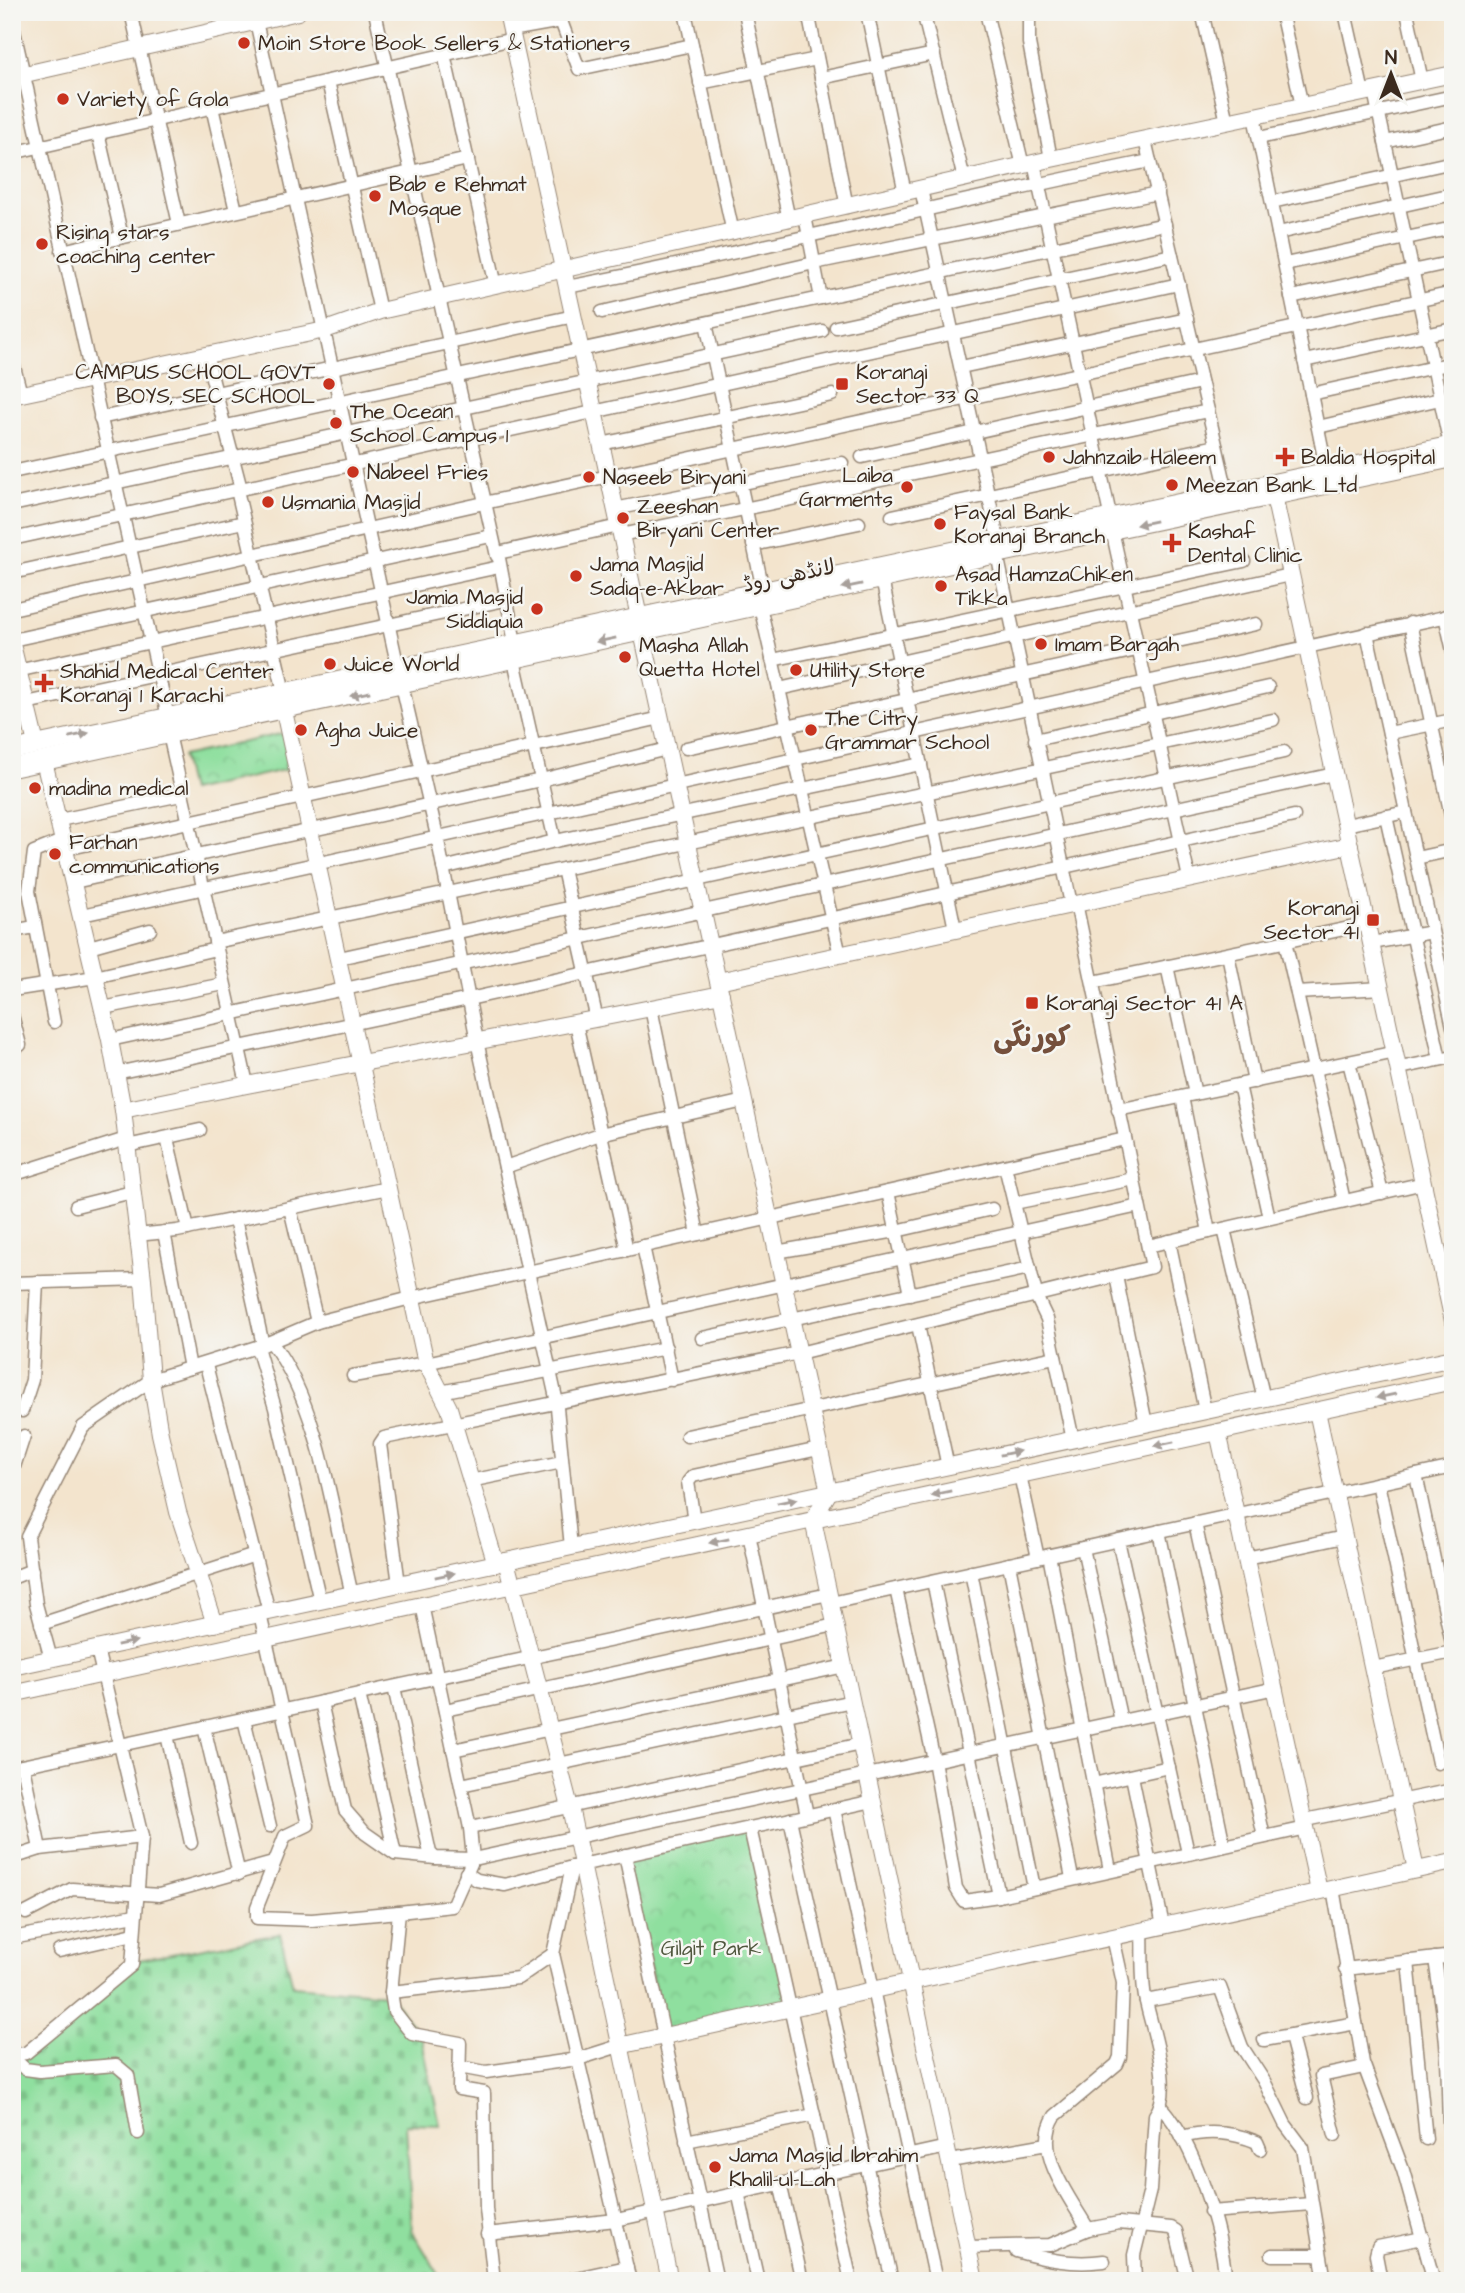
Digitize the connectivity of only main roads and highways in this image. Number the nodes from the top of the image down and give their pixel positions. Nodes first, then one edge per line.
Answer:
1 (1452, 450) edge
2 (1111, 523) junction
3 (998, 547) junction
4 (761, 598) junction
5 (400, 677) junction
6 (168, 725) junction
7 (12, 750) edge
8 (12, 768) edge

1 - 2 main road, لانڈھی روڈ
1 -> 2 main road, لانڈھی روڈ
2 - 3 main road, لانڈھی روڈ
3 - 4 main road, لانڈھی روڈ
3 -> 4 main road, لانڈھی روڈ
4 - 5 main road, لانڈھی روڈ
5 - 6 main road, لانڈھی روڈ
5 -> 6 main road, لانڈھی روڈ
7 -> 6 main road, لانڈھی روڈ
6 - 8 main road, لانڈھی روڈ

